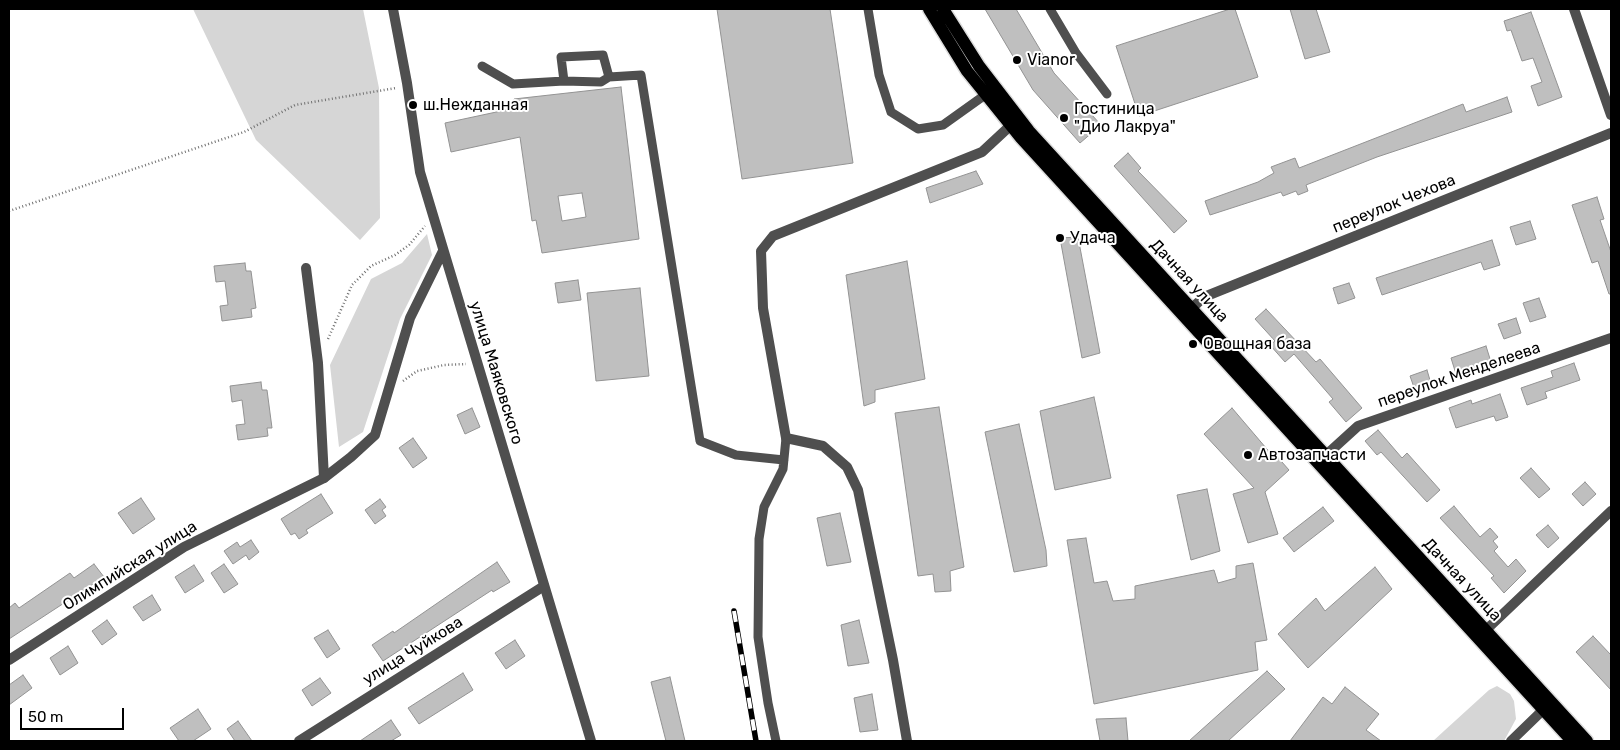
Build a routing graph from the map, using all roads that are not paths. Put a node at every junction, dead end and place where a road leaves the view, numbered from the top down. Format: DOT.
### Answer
graph roads {
  1 [pos="393,9"];
  2 [pos="868,9"];
  3 [pos="929,9"];
  4 [pos="943,9"];
  5 [pos="1050,9"];
  6 [pos="1574,9"];
  7 [pos="482,66"];
  8 [pos="609,77"];
  9 [pos="564,81"];
  10 [pos="1108,94"];
  11 [pos="985,95"];
  12 [pos="1611,115"];
  13 [pos="1015,122"];
  14 [pos="1611,133"];
  15 [pos="444,251"];
  16 [pos="306,268"];
  17 [pos="1188,312"];
  18 [pos="1611,338"];
  19 [pos="786,438"];
  20 [pos="1321,459"];
  21 [pos="784,460"];
  22 [pos="324,478"];
  23 [pos="1611,511"];
  24 [pos="544,586"];
  25 [pos="1486,630"];
  26 [pos="9,660"];
  27 [pos="1547,706"];
  28 [pos="299,741"];
  29 [pos="591,741"];
  30 [pos="776,741"];
  31 [pos="907,741"];
  32 [pos="1511,741"];
  33 [pos="1572,741"];
  34 [pos="1587,741"];
  1 -- 15 [label="street, улица Маяковского"];
  2 -- 11 [label="lane"];
  3 -- 11 [label="main road, Дачная улица"];
  4 -- 13 [label="main road, Дачная улица"];
  5 -- 10 [label="lane"];
  6 -- 12 [label="street"];
  7 -- 9 [label="lane"];
  8 -- 9 [label="lane"];
  8 -- 9 [label="lane"];
  8 -- 21 [label="lane"];
  11 -- 13 [label="main road, Дачная улица"];
  13 -- 17 [label="main road, Дачная улица"];
  13 -- 19 [label="street"];
  14 -- 17 [label="street, переулок Чехова"];
  15 -- 22 [label="street, Олимпийская улица"];
  15 -- 24 [label="street, улица Маяковского"];
  16 -- 22 [label="street"];
  17 -- 20 [label="main road, Дачная улица"];
  18 -- 20 [label="street, переулок Менделеева"];
  19 -- 21 [label="lane"];
  19 -- 31 [label="street"];
  20 -- 25 [label="main road, Дачная улица"];
  20 -- 27 [label="main road, Дачная улица"];
  21 -- 30 [label="lane"];
  22 -- 26 [label="street, Олимпийская улица"];
  23 -- 25 [label="street"];
  24 -- 28 [label="street, улица Чуйкова"];
  24 -- 29 [label="street, улица Маяковского"];
  25 -- 27 [label="main road, Дачная улица"];
  27 -- 32 [label="street"];
  27 -- 33 [label="main road, Дачная улица"];
  27 -- 34 [label="main road, Дачная улица"];
}
